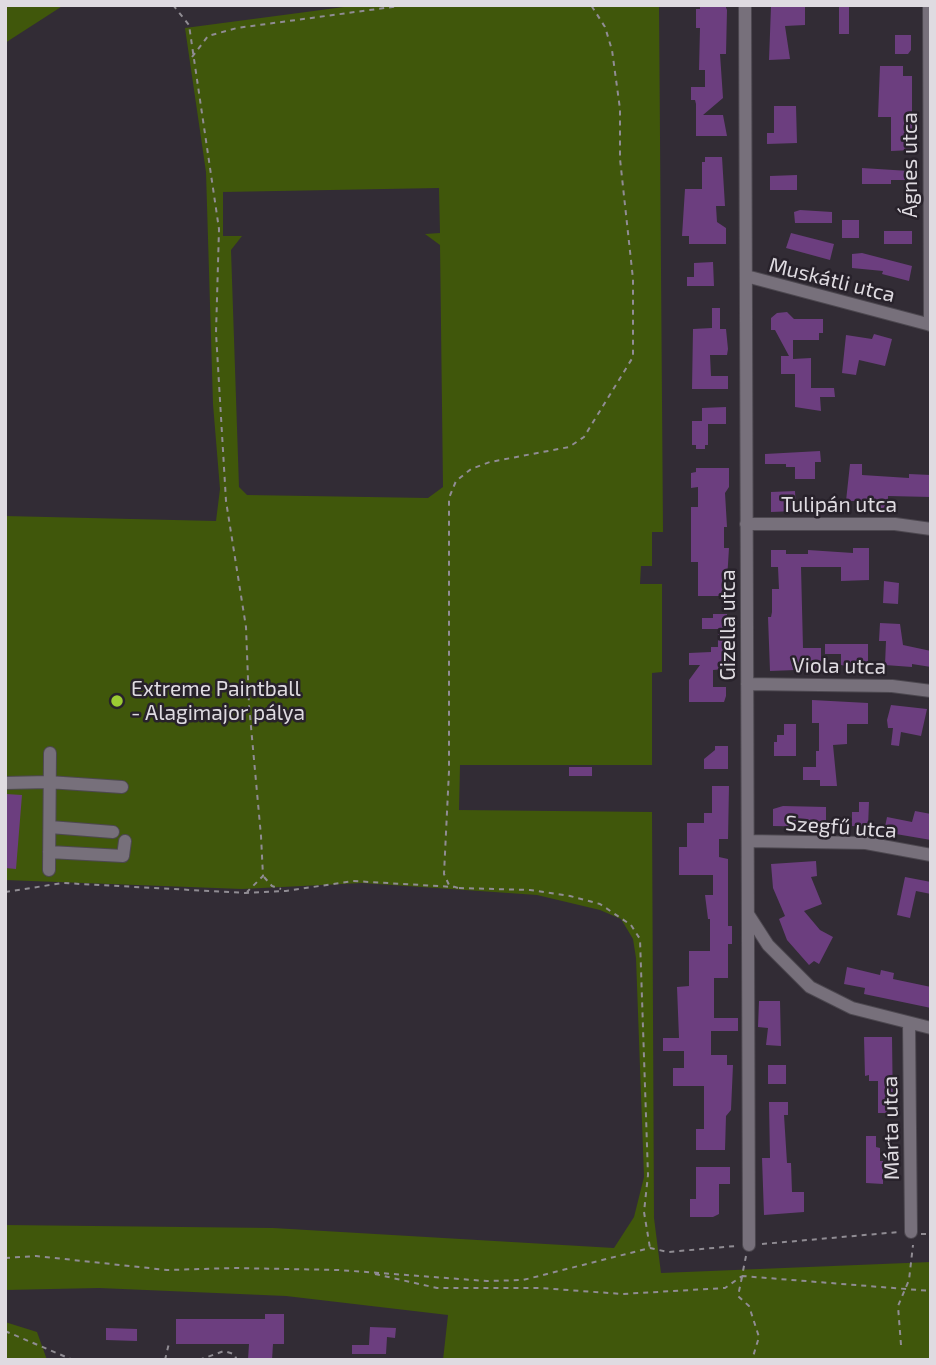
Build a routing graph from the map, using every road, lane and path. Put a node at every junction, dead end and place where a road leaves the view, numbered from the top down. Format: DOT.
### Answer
graph roads {
  1 [pos="173,5"];
  2 [pos="407,5"];
  3 [pos="591,5"];
  4 [pos="745,5"];
  5 [pos="929,5"];
  6 [pos="192,58"];
  7 [pos="746,276"];
  8 [pos="930,321"];
  9 [pos="747,524"];
  10 [pos="931,529"];
  11 [pos="747,684"];
  12 [pos="931,691"];
  13 [pos="50,753"];
  14 [pos="52,782"];
  15 [pos="5,783"];
  16 [pos="122,787"];
  17 [pos="50,827"];
  18 [pos="113,832"];
  19 [pos="125,841"];
  20 [pos="748,841"];
  21 [pos="49,852"];
  22 [pos="931,855"];
  23 [pos="49,870"];
  24 [pos="262,876"];
  25 [pos="458,888"];
  26 [pos="286,891"];
  27 [pos="5,892"];
  28 [pos="246,892"];
  29 [pos="748,914"];
  30 [pos="909,1023"];
  31 [pos="931,1027"];
  32 [pos="912,1233"];
  33 [pos="931,1234"];
  34 [pos="749,1245"];
  35 [pos="650,1248"];
  36 [pos="5,1258"];
  37 [pos="367,1272"];
  38 [pos="742,1276"];
  39 [pos="905,1290"];
  40 [pos="931,1291"];
  41 [pos="5,1331"];
  42 [pos="169,1343"];
  43 [pos="901,1345"];
  44 [pos="398,1359"];
  45 [pos="73,1360"];
  46 [pos="167,1360"];
  47 [pos="181,1360"];
  48 [pos="199,1360"];
  49 [pos="237,1360"];
  50 [pos="407,1360"];
  51 [pos="752,1360"];
  1 -- 6 [label="path"];
  2 -- 6 [label="path"];
  3 -- 25 [label="path"];
  4 -- 7 [label="street, Gizella utca"];
  5 -- 8 [label="street, Ágnes utca"];
  6 -- 24 [label="path"];
  7 -- 8 [label="street, Muskátli utca"];
  7 -- 9 [label="street, Gizella utca"];
  9 -- 10 [label="street, Tulipán utca"];
  9 -- 11 [label="street, Gizella utca"];
  11 -- 12 [label="street, Viola utca"];
  11 -- 20 [label="street, Gizella utca"];
  13 -- 14 [label="street"];
  14 -- 15 [label="street"];
  14 -- 16 [label="street"];
  14 -- 17 [label="street"];
  17 -- 18 [label="street"];
  17 -- 21 [label="street"];
  19 -- 21 [label="street"];
  20 -- 22 [label="street, Szegfű utca"];
  20 -- 29 [label="street, Gizella utca"];
  21 -- 23 [label="street"];
  24 -- 26 [label="path"];
  24 -- 28 [label="path"];
  25 -- 26 [label="path"];
  25 -- 35 [label="path"];
  26 -- 28 [label="path"];
  27 -- 28 [label="path"];
  29 -- 30 [label="street"];
  29 -- 34 [label="street, Gizella utca"];
  30 -- 31 [label="street"];
  30 -- 32 [label="street, Márta utca"];
  32 -- 33 [label="path"];
  32 -- 34 [label="path"];
  32 -- 39 [label="path"];
  34 -- 35 [label="path"];
  34 -- 38 [label="path"];
  35 -- 37 [label="path"];
  36 -- 37 [label="path"];
  37 -- 38 [label="path"];
  38 -- 39 [label="path"];
  38 -- 51 [label="path"];
  39 -- 40 [label="path"];
  39 -- 43 [label="path"];
  41 -- 45 [label="path"];
  42 -- 46 [label="path"];
  44 -- 50 [label="path"];
  46 -- 47 [label="path"];
  48 -- 49 [label="path"];
}
